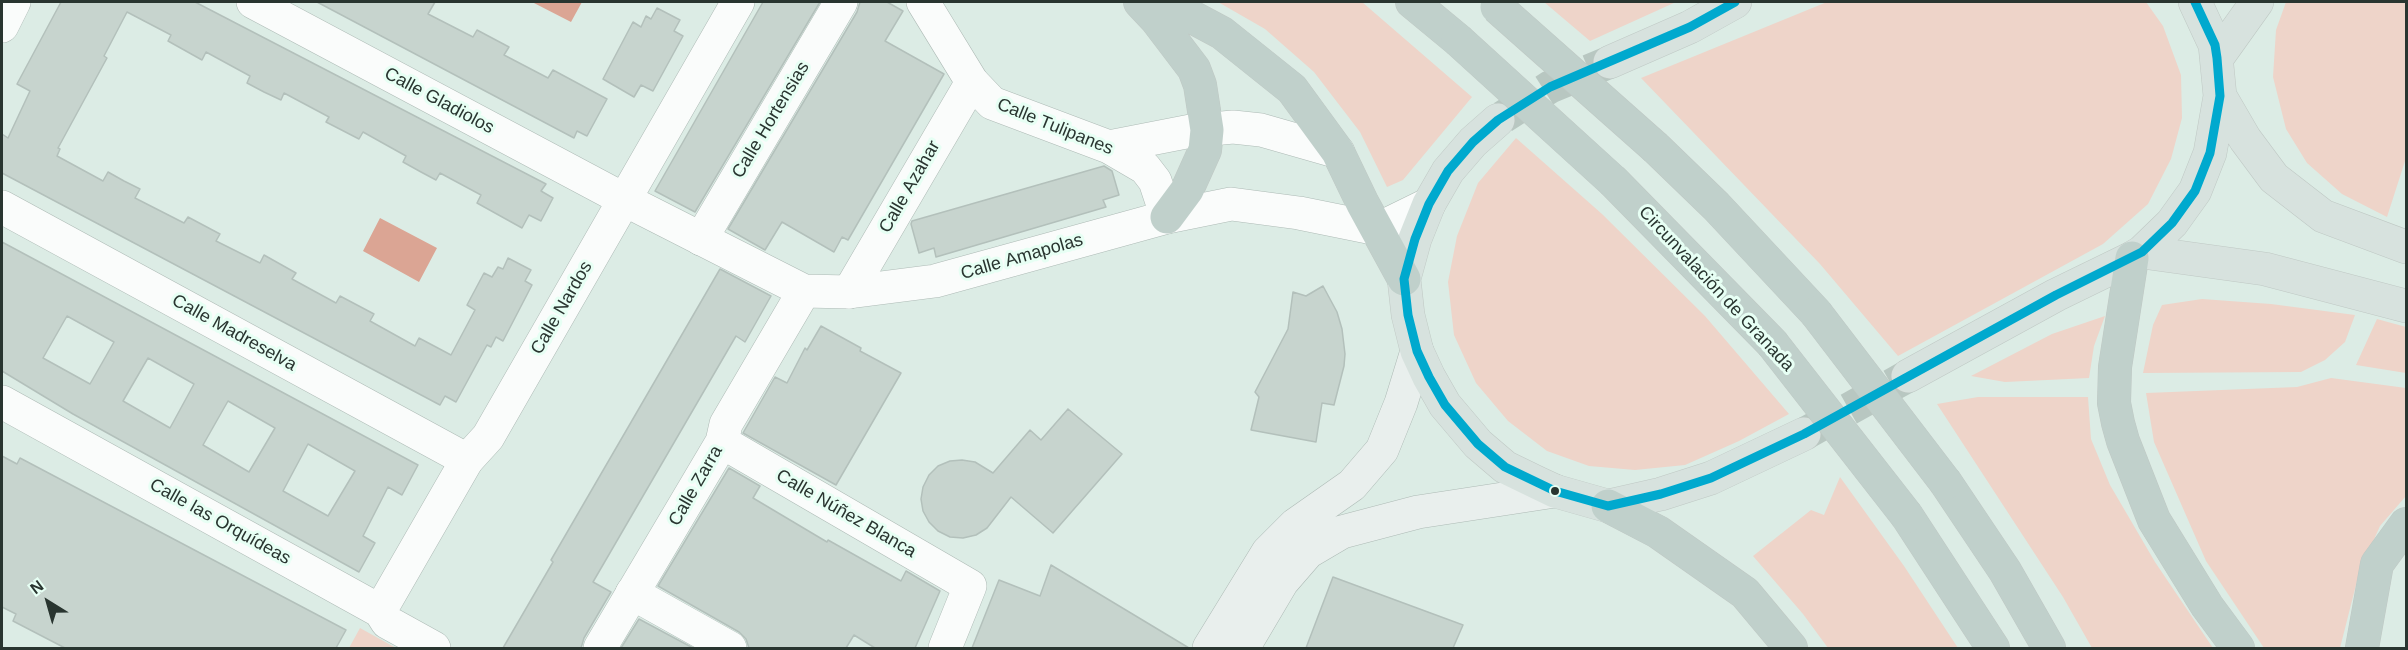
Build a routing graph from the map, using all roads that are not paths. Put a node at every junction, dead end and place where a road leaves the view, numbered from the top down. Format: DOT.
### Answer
graph roads {
  1 [pos="15,2"];
  2 [pos="253,2"];
  3 [pos="738,2"];
  4 [pos="841,2"];
  5 [pos="923,2"];
  6 [pos="1140,2"];
  7 [pos="1164,2"];
  8 [pos="1412,2"];
  9 [pos="1735,2"];
  10 [pos="2195,2"];
  11 [pos="2257,2"];
  12 [pos="1494,4"];
  13 [pos="2,26"];
  14 [pos="2217,58"];
  15 [pos="1610,62"];
  16 [pos="972,82"];
  17 [pos="2220,96"];
  18 [pos="1498,120"];
  19 [pos="1208,130"];
  20 [pos="1109,147"];
  21 [pos="1338,152"];
  22 [pos="625,200"];
  23 [pos="1429,204"];
  24 [pos="2,207"];
  25 [pos="1167,217"];
  26 [pos="1378,230"];
  27 [pos="701,239"];
  28 [pos="2406,247"];
  29 [pos="2137,255"];
  30 [pos="1404,279"];
  31 [pos="804,291"];
  32 [pos="849,292"];
  33 [pos="2406,306"];
  34 [pos="1417,351"];
  35 [pos="1908,376"];
  36 [pos="2,402"];
  37 [pos="1804,434"];
  38 [pos="722,442"];
  39 [pos="467,460"];
  40 [pos="1555,491"];
  41 [pos="1608,506"];
  42 [pos="2406,524"];
  43 [pos="632,594"];
  44 [pos="380,611"];
  45 [pos="434,648"];
  46 [pos="600,648"];
  47 [pos="730,648"];
  48 [pos="945,648"];
  49 [pos="1209,648"];
  50 [pos="1243,648"];
  51 [pos="1791,648"];
  52 [pos="1993,648"];
  53 [pos="2049,648"];
  54 [pos="2238,648"];
  55 [pos="2362,648"];
  1 -- 13 [label="street"];
  2 -- 22 [label="street, Calle Gladiolos"];
  3 -- 22 [label="street, Calle Nardos"];
  4 -- 27 [label="street, Calle Hortensias"];
  5 -- 16 [label="street, Calle Tulipanes"];
  6 -- 19 [label="highway"];
  7 -- 21 [label="highway"];
  8 -- 52 [label="highway, Circunvalación de Granada, bridge"];
  9 -- 15 [label="main road"];
  10 -- 14 [label="main road"];
  11 -- 14 [label="main road"];
  12 -- 53 [label="highway, bridge"];
  14 -- 17 [label="main road"];
  16 -- 20 [label="street, Calle Tulipanes"];
  16 -- 32 [label="street, Calle Azahar"];
  17 -- 28 [label="main road"];
  17 -- 29 [label="main road"];
  18 -- 23 [label="main road"];
  19 -- 20 [label="street"];
  19 -- 21 [label="street"];
  19 -- 25 [label="highway"];
  20 -- 25 [label="street, Calle Tulipanes"];
  21 -- 26 [label="highway"];
  22 -- 27 [label="street, Calle Amapolas"];
  22 -- 39 [label="street, Calle Nardos"];
  23 -- 26 [label="street"];
  23 -- 30 [label="main road"];
  24 -- 39 [label="street, Calle Madreselva"];
  25 -- 26 [label="street, Calle Amapolas"];
  25 -- 32 [label="street, Calle Amapolas"];
  26 -- 30 [label="highway"];
  27 -- 31 [label="street, Calle Amapolas"];
  29 -- 33 [label="main road"];
  29 -- 35 [label="main road"];
  29 -- 54 [label="highway"];
  30 -- 34 [label="main road"];
  31 -- 32 [label="street, Calle Amapolas"];
  31 -- 38 [label="street, Calle Zarra"];
  34 -- 40 [label="main road"];
  34 -- 49 [label="main road"];
  36 -- 44 [label="street, Calle las Orquídeas"];
  37 -- 41 [label="main road"];
  38 -- 43 [label="street, Calle Zarra"];
  38 -- 48 [label="street, Calle Núñez Blanca"];
  39 -- 44 [label="street, Calle Nardos"];
  40 -- 41 [label="main road"];
  40 -- 50 [label="main road"];
  41 -- 51 [label="highway"];
  42 -- 55 [label="highway"];
  43 -- 46 [label="street, Calle Zarra"];
  43 -- 47 [label="street"];
  44 -- 45 [label="street, Calle las Orquídeas"];
}
